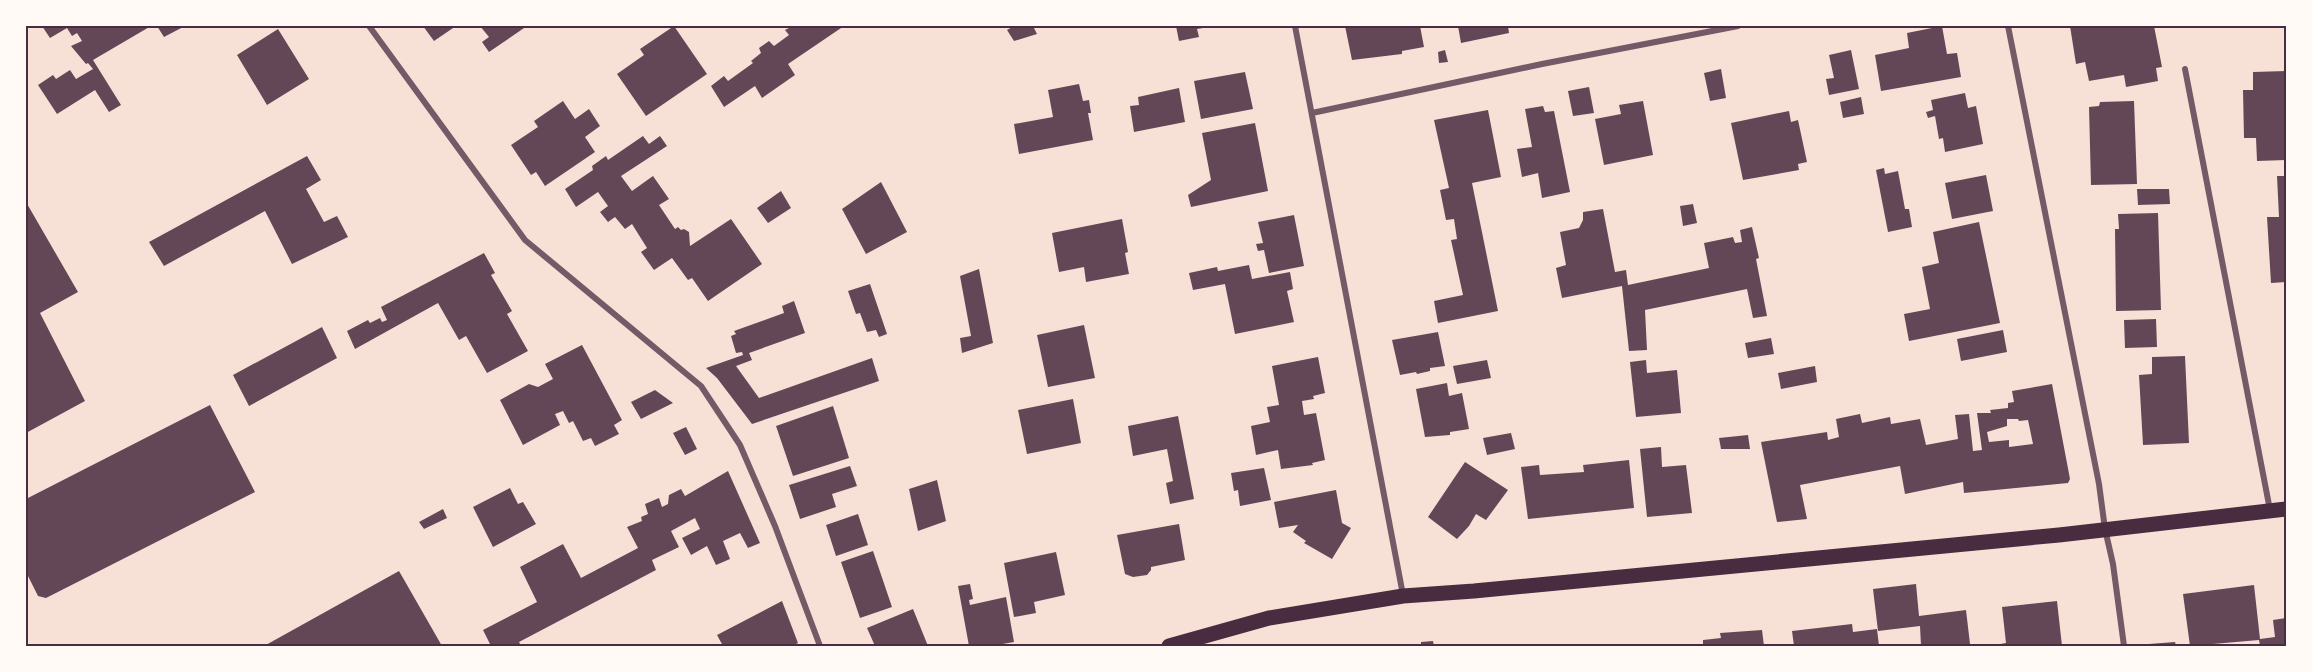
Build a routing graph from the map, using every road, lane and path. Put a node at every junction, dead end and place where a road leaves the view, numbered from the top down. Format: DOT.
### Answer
graph roads {
  1 [pos="369,26"];
  2 [pos="1295,26"];
  3 [pos="1738,26"];
  4 [pos="2008,26"];
  5 [pos="2185,69"];
  6 [pos="1312,113"];
  7 [pos="2286,509"];
  8 [pos="2270,511"];
  9 [pos="2105,529"];
  10 [pos="1403,596"];
  11 [pos="820,646"];
  12 [pos="1169,646"];
  13 [pos="2124,646"];
  1 -- 11 [label="street"];
  2 -- 6 [label="street"];
  3 -- 6 [label="street"];
  4 -- 9 [label="street"];
  5 -- 8 [label="street"];
  6 -- 10 [label="street"];
  7 -- 8 [label="main road"];
  8 -- 9 [label="main road"];
  9 -- 10 [label="main road"];
  9 -- 13 [label="street"];
  10 -- 12 [label="main road"];
}
